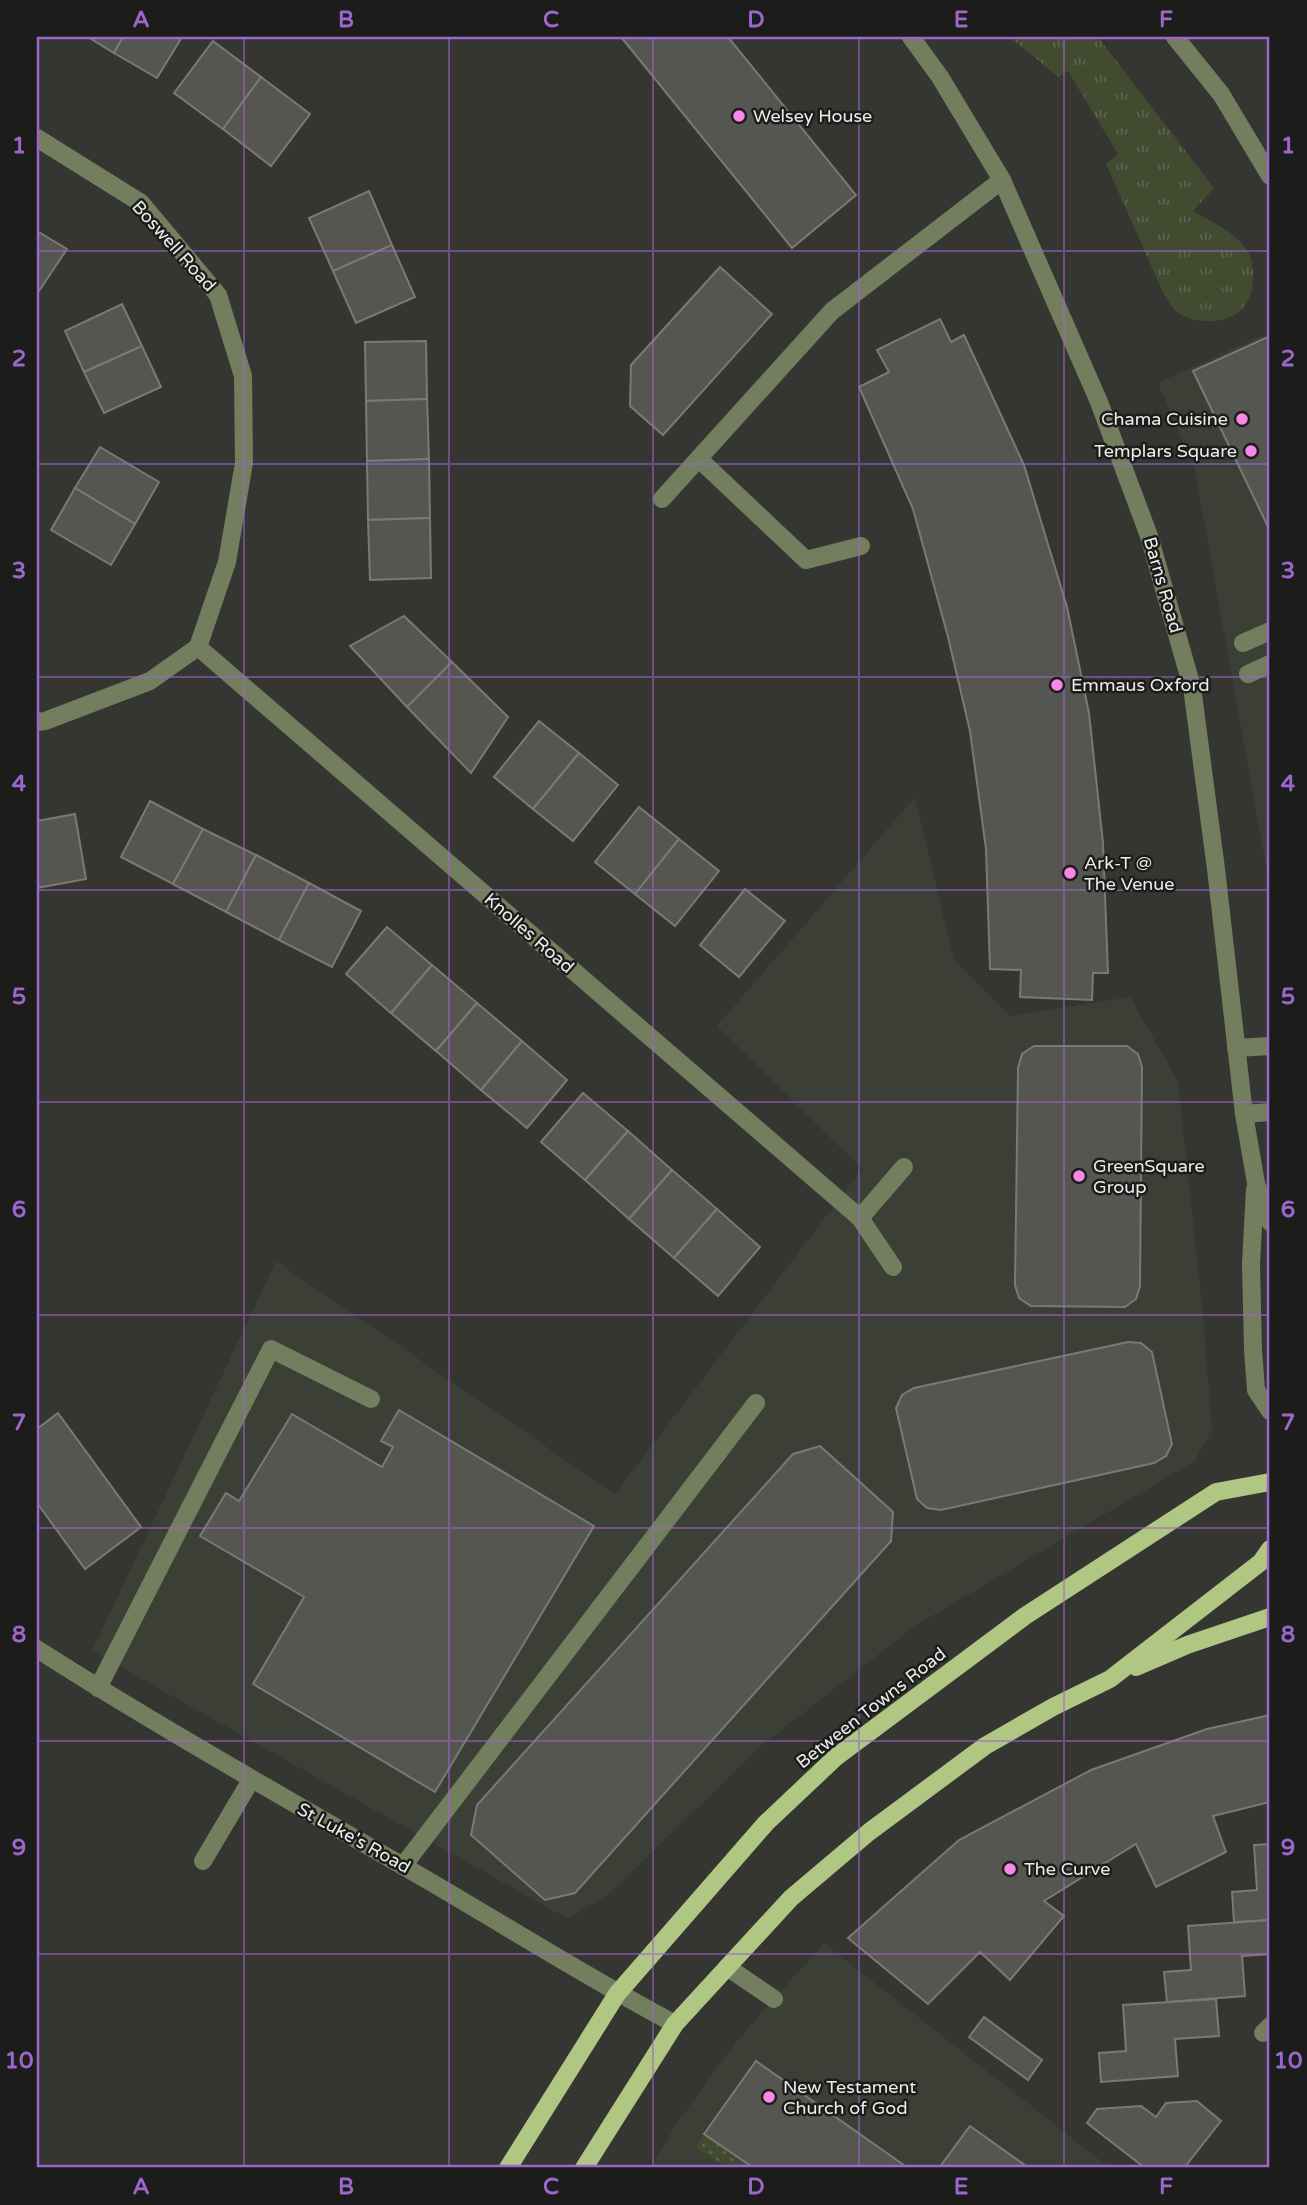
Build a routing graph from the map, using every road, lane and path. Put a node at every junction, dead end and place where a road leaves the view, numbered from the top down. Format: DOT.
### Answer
graph roads {
  1 [pos="911,37"];
  2 [pos="1175,37"];
  3 [pos="37,138"];
  4 [pos="1270,176"];
  5 [pos="1002,180"];
  6 [pos="699,459"];
  7 [pos="662,499"];
  8 [pos="861,546"];
  9 [pos="1270,631"];
  10 [pos="1243,643"];
  11 [pos="198,647"];
  12 [pos="1270,664"];
  13 [pos="1248,674"];
  14 [pos="37,722"];
  15 [pos="1270,1046"];
  16 [pos="1236,1048"];
  17 [pos="1270,1112"];
  18 [pos="1244,1114"];
  19 [pos="904,1167"];
  20 [pos="1256,1183"];
  21 [pos="860,1218"];
  22 [pos="1270,1222"];
  23 [pos="893,1268"];
  24 [pos="372,1399"];
  25 [pos="756,1403"];
  26 [pos="1270,1412"];
  27 [pos="1270,1482"];
  28 [pos="1270,1549"];
  29 [pos="1270,1617"];
  30 [pos="37,1649"];
  31 [pos="1110,1679"];
  32 [pos="98,1688"];
  33 [pos="251,1780"];
  34 [pos="203,1861"];
  35 [pos="404,1866"];
  36 [pos="727,1967"];
  37 [pos="617,1994"];
  38 [pos="774,1999"];
  39 [pos="675,2024"];
  40 [pos="509,2168"];
  41 [pos="584,2168"];
  1 -- 5 [label="street, Barns Road"];
  2 -- 4 [label="street"];
  3 -- 11 [label="street, Boswell Road"];
  5 -- 6 [label="street"];
  5 -- 16 [label="street, Barns Road"];
  6 -- 7 [label="street"];
  6 -- 8 [label="street"];
  9 -- 10 [label="street"];
  11 -- 14 [label="street"];
  11 -- 21 [label="street, Knolles Road"];
  12 -- 13 [label="street"];
  15 -- 16 [label="street"];
  16 -- 18 [label="street, Barns Road"];
  17 -- 18 [label="street"];
  18 -- 20 [label="street, Barns Road"];
  19 -- 21 [label="street"];
  20 -- 22 [label="street"];
  20 -- 26 [label="street"];
  21 -- 23 [label="street, Knolles Road"];
  24 -- 32 [label="street"];
  25 -- 35 [label="street"];
  27 -- 37 [label="main road, Between Towns Road"];
  28 -- 31 [label="main road"];
  29 -- 31 [label="main road"];
  30 -- 32 [label="street, St Luke's Road"];
  31 -- 36 [label="main road"];
  32 -- 33 [label="street, St Luke's Road"];
  33 -- 34 [label="street"];
  33 -- 35 [label="street, St Luke's Road"];
  35 -- 37 [label="street, St Luke's Road"];
  36 -- 38 [label="street"];
  36 -- 39 [label="main road"];
  37 -- 39 [label="street, St Luke's Road"];
  37 -- 40 [label="main road, Between Towns Road"];
  39 -- 41 [label="main road"];
}
